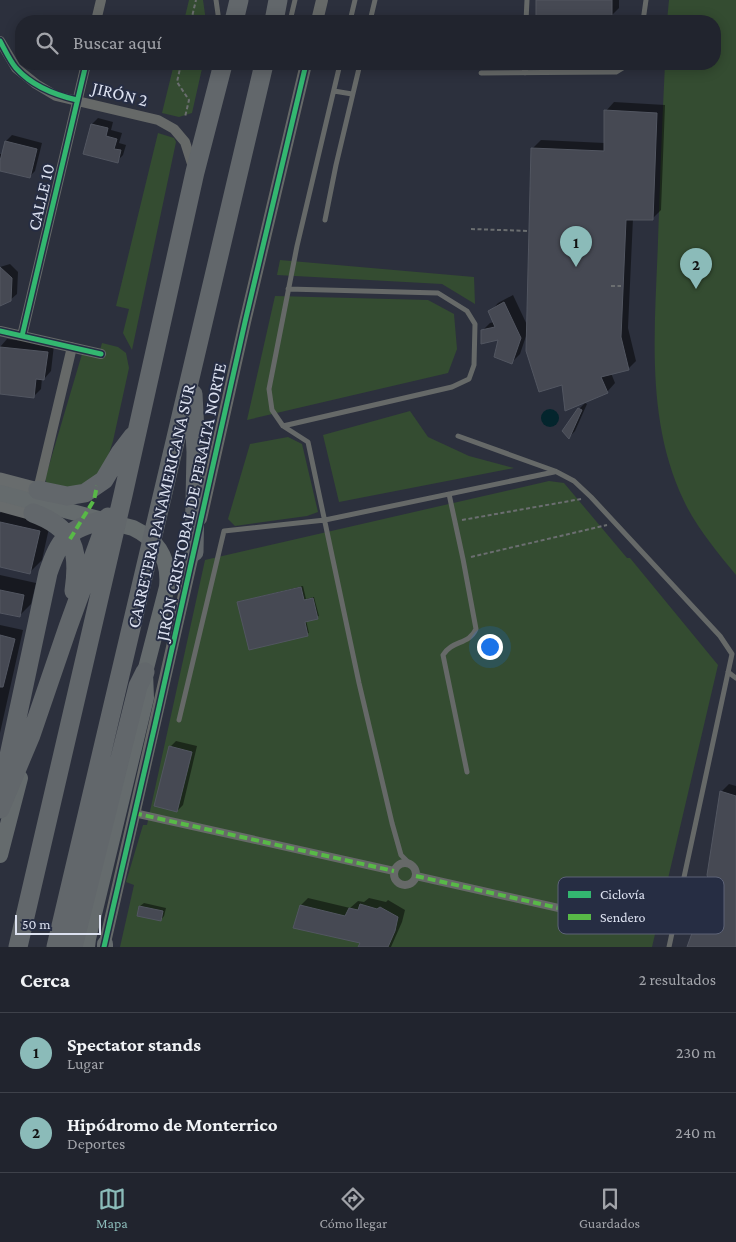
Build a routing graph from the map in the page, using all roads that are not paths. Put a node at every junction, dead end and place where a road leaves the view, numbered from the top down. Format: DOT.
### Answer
graph roads {
  1 [pos="101,0"];
  2 [pos="216,0"];
  3 [pos="239,0"];
  4 [pos="278,0"];
  5 [pos="295,0"];
  6 [pos="322,0"];
  7 [pos="355,0"];
  8 [pos="374,0"];
  9 [pos="527,0"];
  10 [pos="646,0"];
  11 [pos="97,15"];
  12 [pos="218,15"];
  13 [pos="235,15"];
  14 [pos="275,15"];
  15 [pos="291,15"];
  16 [pos="318,15"];
  17 [pos="351,15"];
  18 [pos="371,15"];
  19 [pos="526,15"];
  20 [pos="644,15"];
  21 [pos="0,42"];
  22 [pos="15,66"];
  23 [pos="18,70"];
  24 [pos="84,70"];
  25 [pos="221,70"];
  26 [pos="263,70"];
  27 [pos="305,70"];
  28 [pos="339,70"];
  29 [pos="358,70"];
  30 [pos="619,70"];
  31 [pos="481,73"];
  32 [pos="525,73"];
  33 [pos="334,91"];
  34 [pos="352,94"];
  35 [pos="77,100"];
  36 [pos="195,172"];
  37 [pos="325,220"];
  38 [pos="288,290"];
  39 [pos="0,331"];
  40 [pos="22,336"];
  41 [pos="72,347"];
  42 [pos="101,354"];
  43 [pos="191,378"];
  44 [pos="283,426"];
  45 [pos="137,429"];
  46 [pos="458,436"];
  47 [pos="555,472"];
  48 [pos="0,480"];
  49 [pos="38,490"];
  50 [pos="0,493"];
  51 [pos="449,494"];
  52 [pos="123,495"];
  53 [pos="0,504"];
  54 [pos="33,513"];
  55 [pos="104,520"];
  56 [pos="325,520"];
  57 [pos="194,552"];
  58 [pos="68,627"];
  59 [pos="145,672"];
  60 [pos="728,672"];
  61 [pos="736,678"];
  62 [pos="179,720"];
  63 [pos="31,735"];
  64 [pos="467,772"];
  65 [pos="0,794"];
  66 [pos="0,809"];
  67 [pos="134,812"];
  68 [pos="0,855"];
  69 [pos="410,864"];
  70 [pos="394,872"];
  71 [pos="416,876"];
  72 [pos="684,877"];
  73 [pos="558,908"];
  74 [pos="672,934"];
  75 [pos="105,946"];
  76 [pos="18,947"];
  77 [pos="56,947"];
  78 [pos="73,947"];
  79 [pos="87,947"];
  80 [pos="669,947"];
  1 -- 11 [label="street"];
  2 -- 12 [label="lane"];
  3 -- 13 [label="highway"];
  4 -- 14 [label="highway"];
  5 -- 15 [label="lane"];
  6 -- 16 [label="street"];
  7 -- 17 [label="lane"];
  8 -- 18 [label="lane"];
  9 -- 19 [label="lane"];
  10 -- 20 [label="lane"];
  21 -- 22 [label="street, JIRÓN 2"];
  23 -- 35 [label="street, JIRÓN 2"];
  24 -- 35 [label="street, CALLE 10"];
  25 -- 36 [label="highway"];
  26 -- 43 [label="highway, CARRETERA PANAMERICANA SUR"];
  27 -- 57 [label="street, JIRÓN CRISTOBAL DE PERALTA NORTE"];
  28 -- 33 [label="lane"];
  29 -- 34 [label="lane"];
  30 -- 32 [label="lane"];
  31 -- 32 [label="lane"];
  33 -- 34 [label="lane"];
  33 -- 38 [label="lane"];
  34 -- 37 [label="lane"];
  35 -- 36 [label="street, JIRÓN 2"];
  35 -- 40 [label="street, CALLE 10"];
  36 -- 45 [label="highway"];
  38 -- 44 [label="lane"];
  38 -- 44 [label="lane"];
  39 -- 40 [label="street"];
  40 -- 41 [label="street"];
  41 -- 42 [label="street"];
  41 -- 49 [label="street"];
  43 -- 57 [label="highway"];
  43 -- 77 [label="highway, CARRETERA PANAMERICANA SUR"];
  44 -- 56 [label="lane"];
  45 -- 49 [label="highway"];
  45 -- 52 [label="highway"];
  46 -- 47 [label="lane"];
  47 -- 51 [label="lane"];
  47 -- 60 [label="lane"];
  48 -- 49 [label="main road"];
  50 -- 55 [label="main road"];
  51 -- 56 [label="lane"];
  51 -- 64 [label="lane"];
  52 -- 58 [label="highway"];
  52 -- 76 [label="highway"];
  53 -- 54 [label="main road"];
  54 -- 58 [label="highway"];
  55 -- 59 [label="main road"];
  55 -- 65 [label="highway"];
  56 -- 62 [label="lane"];
  56 -- 69 [label="lane"];
  57 -- 67 [label="street, JIRÓN CRISTOBAL DE PERALTA NORTE"];
  58 -- 63 [label="highway"];
  59 -- 78 [label="highway"];
  59 -- 79 [label="main road"];
  60 -- 61 [label="lane"];
  60 -- 72 [label="lane"];
  63 -- 66 [label="highway"];
  63 -- 68 [label="main road"];
  67 -- 70 [label="street"];
  67 -- 75 [label="street, JIRÓN CRISTOBAL DE PERALTA NORTE"];
  69 -- 70 [label="street"];
  69 -- 71 [label="street"];
  70 -- 71 [label="street"];
  71 -- 73 [label="street"];
  74 -- 80 [label="lane"];
}
